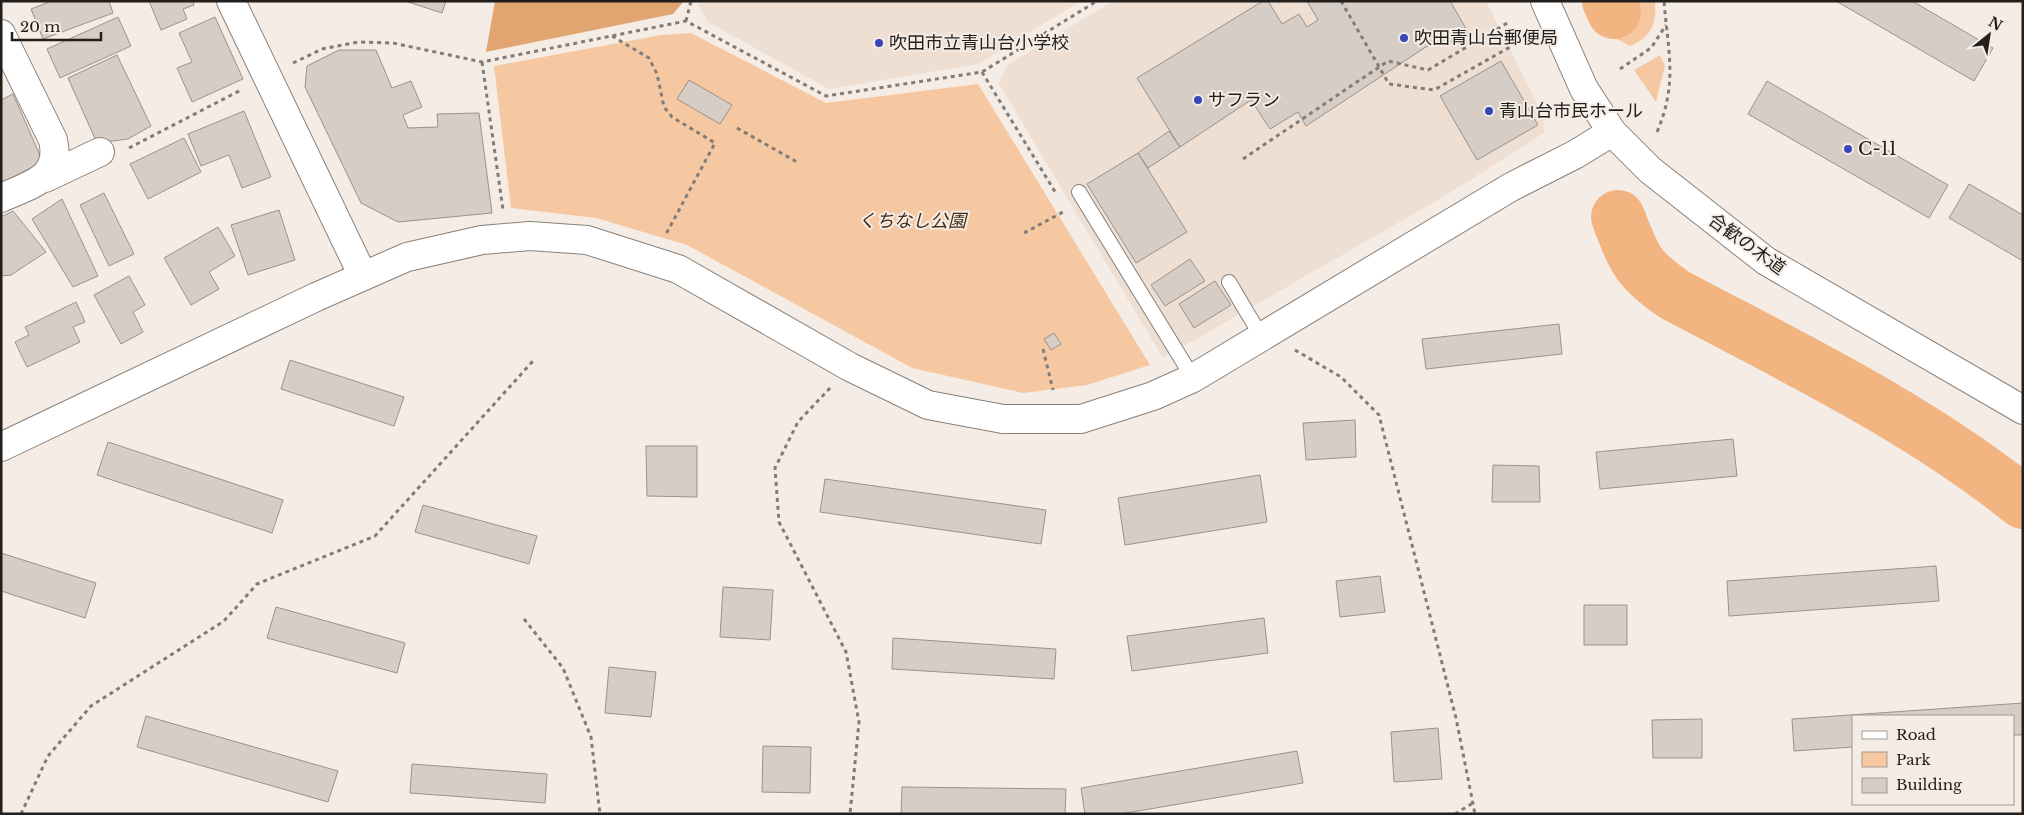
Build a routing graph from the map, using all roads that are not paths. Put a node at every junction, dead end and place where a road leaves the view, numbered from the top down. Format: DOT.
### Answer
graph roads {
  1 [pos="231,1"];
  2 [pos="1545,1"];
  3 [pos="1,34"];
  4 [pos="1612,132"];
  5 [pos="100,152"];
  6 [pos="45,178"];
  7 [pos="1079,192"];
  8 [pos="1,198"];
  9 [pos="363,276"];
  10 [pos="1229,282"];
  11 [pos="1260,336"];
  12 [pos="1193,378"];
  13 [pos="2023,410"];
  14 [pos="1,447"];
  1 -- 9 [label="street"];
  2 -- 4 [label="street, 合歓の木道"];
  3 -- 6 [label="street"];
  4 -- 11 [label="street"];
  4 -- 13 [label="street, 合歓の木道"];
  5 -- 6 [label="street"];
  6 -- 8 [label="street"];
  7 -- 12 [label="lane"];
  9 -- 12 [label="street"];
  9 -- 14 [label="street"];
  10 -- 11 [label="lane"];
  11 -- 12 [label="street"];
}
